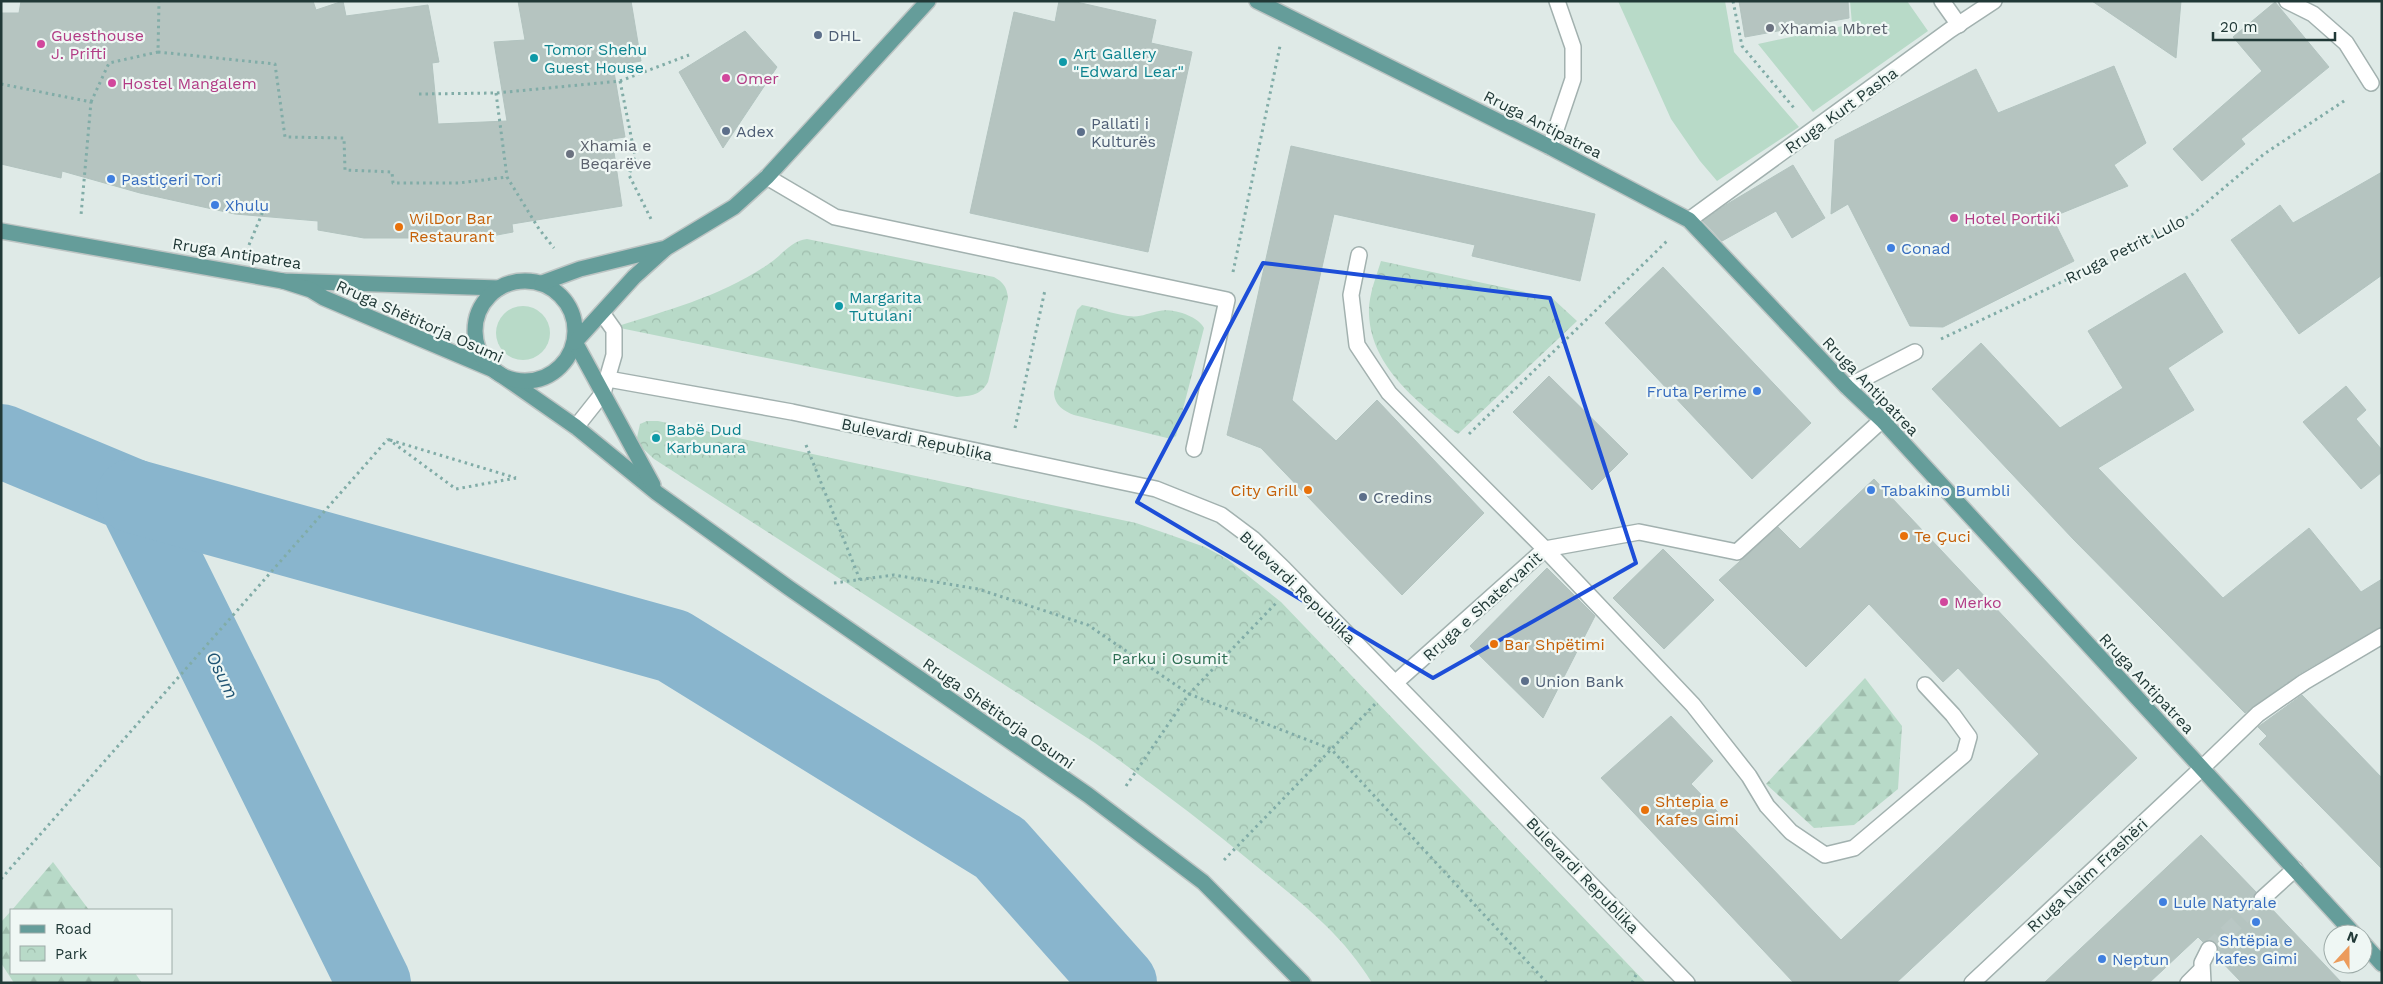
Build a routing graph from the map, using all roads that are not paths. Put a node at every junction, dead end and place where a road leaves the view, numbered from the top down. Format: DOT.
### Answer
graph roads {
  1 [pos="928,1"];
  2 [pos="1257,1"];
  3 [pos="1557,1"];
  4 [pos="1942,1"];
  5 [pos="1994,1"];
  6 [pos="2287,1"];
  7 [pos="1960,25"];
  8 [pos="2371,83"];
  9 [pos="1550,147"];
  10 [pos="768,177"];
  11 [pos="1689,220"];
  12 [pos="1,231"];
  13 [pos="666,248"];
  14 [pos="1359,255"];
  15 [pos="284,281"];
  16 [pos="542,283"];
  17 [pos="499,288"];
  18 [pos="602,313"];
  19 [pos="574,342"];
  20 [pos="1915,352"];
  21 [pos="494,370"];
  22 [pos="605,386"];
  23 [pos="1847,387"];
  24 [pos="1882,420"];
  25 [pos="576,427"];
  26 [pos="1194,449"];
  27 [pos="657,493"];
  28 [pos="1545,549"];
  29 [pos="2382,636"];
  30 [pos="1395,683"];
  31 [pos="1925,685"];
  32 [pos="2202,768"];
  33 [pos="2295,869"];
  34 [pos="2262,899"];
  35 [pos="2345,924"];
  36 [pos="2210,949"];
  37 [pos="2373,954"];
  38 [pos="2382,964"];
  39 [pos="2202,977"];
  40 [pos="1304,983"];
  41 [pos="1687,983"];
  42 [pos="1972,983"];
  43 [pos="2188,983"];
  1 -- 10 [label="main road"];
  2 -- 9 [label="main road, Rruga Antipatrea"];
  3 -- 9 [label="street"];
  4 -- 7 [label="street"];
  5 -- 7 [label="street, Rruga Kurt Pasha"];
  6 -- 8 [label="street"];
  7 -- 11 [label="street, Rruga Kurt Pasha"];
  9 -- 11 [label="main road, Rruga Antipatrea"];
  10 -- 13 [label="main road"];
  10 -- 26 [label="street"];
  11 -- 23 [label="main road, Rruga Antipatrea"];
  12 -- 15 [label="main road, Rruga Antipatrea"];
  13 -- 16 [label="main road"];
  13 -- 18 [label="main road"];
  14 -- 28 [label="street"];
  15 -- 17 [label="main road, Rruga Antipatrea"];
  15 -- 21 [label="main road, Rruga Shëtitorja Osumi"];
  16 -- 17 [label="main road"];
  16 -- 19 [label="main road"];
  17 -- 21 [label="main road"];
  18 -- 19 [label="main road"];
  18 -- 22 [label="street"];
  19 -- 21 [label="main road"];
  19 -- 22 [label="main road, Rruga Shëtitorja Osumi"];
  20 -- 23 [label="street"];
  21 -- 25 [label="main road, Rruga Shëtitorja Osumi"];
  22 -- 25 [label="street"];
  22 -- 27 [label="main road, Rruga Shëtitorja Osumi"];
  22 -- 30 [label="street, Bulevardi Republika"];
  23 -- 24 [label="main road, Rruga Antipatrea"];
  24 -- 28 [label="street, Rruga e Shatervanit"];
  24 -- 32 [label="main road, Rruga Antipatrea"];
  25 -- 27 [label="main road, Rruga Shëtitorja Osumi"];
  27 -- 40 [label="main road, Rruga Shëtitorja Osumi"];
  28 -- 30 [label="street, Rruga e Shatervanit"];
  28 -- 31 [label="street"];
  29 -- 32 [label="street, Rruga Naim Frashëri"];
  30 -- 41 [label="street, Bulevardi Republika"];
  32 -- 33 [label="main road, Rruga Antipatrea"];
  32 -- 42 [label="street, Rruga Naim Frashëri"];
  33 -- 34 [label="street"];
  33 -- 35 [label="main road, Rruga Antipatrea"];
  36 -- 39 [label="street"];
  37 -- 38 [label="main road"];
  39 -- 43 [label="street"];
}
